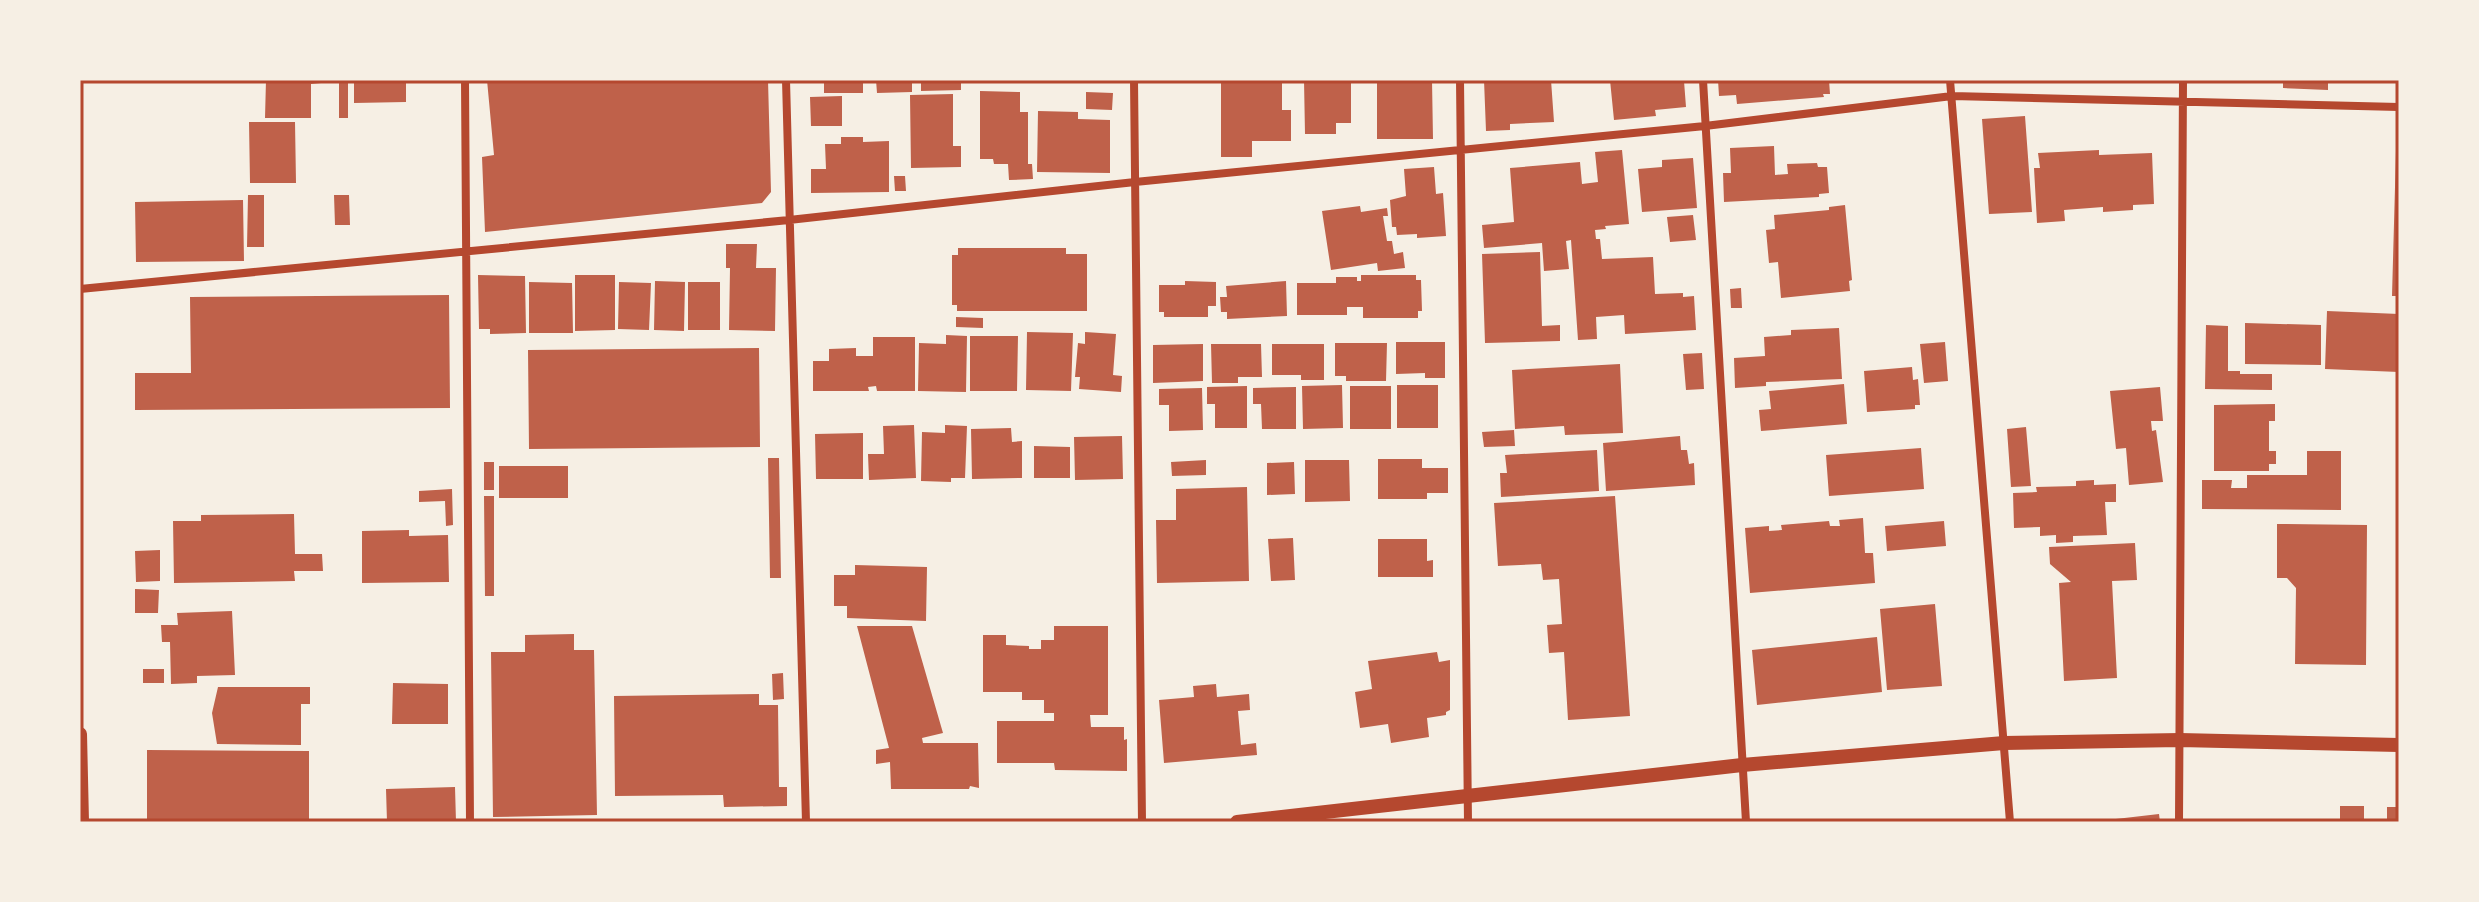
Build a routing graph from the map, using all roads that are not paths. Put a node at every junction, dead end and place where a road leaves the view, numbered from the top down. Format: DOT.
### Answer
graph roads {
  1 [pos="465,80"];
  2 [pos="786,80"];
  3 [pos="1134,80"];
  4 [pos="1460,80"];
  5 [pos="1703,80"];
  6 [pos="1950,80"];
  7 [pos="2183,80"];
  8 [pos="1952,96"];
  9 [pos="2183,100"];
  10 [pos="2399,107"];
  11 [pos="1705,126"];
  12 [pos="1461,151"];
  13 [pos="1135,182"];
  14 [pos="789,220"];
  15 [pos="466,252"];
  16 [pos="80,289"];
  17 [pos="80,734"];
  18 [pos="2180,740"];
  19 [pos="2004,743"];
  20 [pos="2399,745"];
  21 [pos="1742,765"];
  22 [pos="1468,794"];
  23 [pos="82,822"];
  24 [pos="470,822"];
  25 [pos="806,822"];
  26 [pos="1142,822"];
  27 [pos="1237,822"];
  28 [pos="1468,822"];
  29 [pos="1746,822"];
  30 [pos="2010,822"];
  31 [pos="2179,822"];
  1 -- 15 [label="street"];
  2 -- 14 [label="street"];
  3 -- 13 [label="street"];
  4 -- 12 [label="street"];
  5 -- 11 [label="street"];
  6 -- 8 [label="street"];
  7 -- 9 [label="street"];
  8 -- 9 [label="street"];
  8 -- 11 [label="street"];
  8 -- 19 [label="street"];
  9 -- 10 [label="street"];
  9 -- 18 [label="street"];
  11 -- 12 [label="street"];
  11 -- 21 [label="street"];
  12 -- 13 [label="street"];
  12 -- 22 [label="street"];
  13 -- 14 [label="street"];
  13 -- 26 [label="street"];
  14 -- 15 [label="street"];
  14 -- 25 [label="street"];
  15 -- 16 [label="street"];
  15 -- 24 [label="street"];
  17 -- 23 [label="street"];
  18 -- 19 [label="street"];
  18 -- 20 [label="street"];
  18 -- 31 [label="street"];
  19 -- 21 [label="street"];
  19 -- 30 [label="street"];
  21 -- 22 [label="street"];
  21 -- 29 [label="street"];
  22 -- 27 [label="street"];
  22 -- 28 [label="street"];
}
